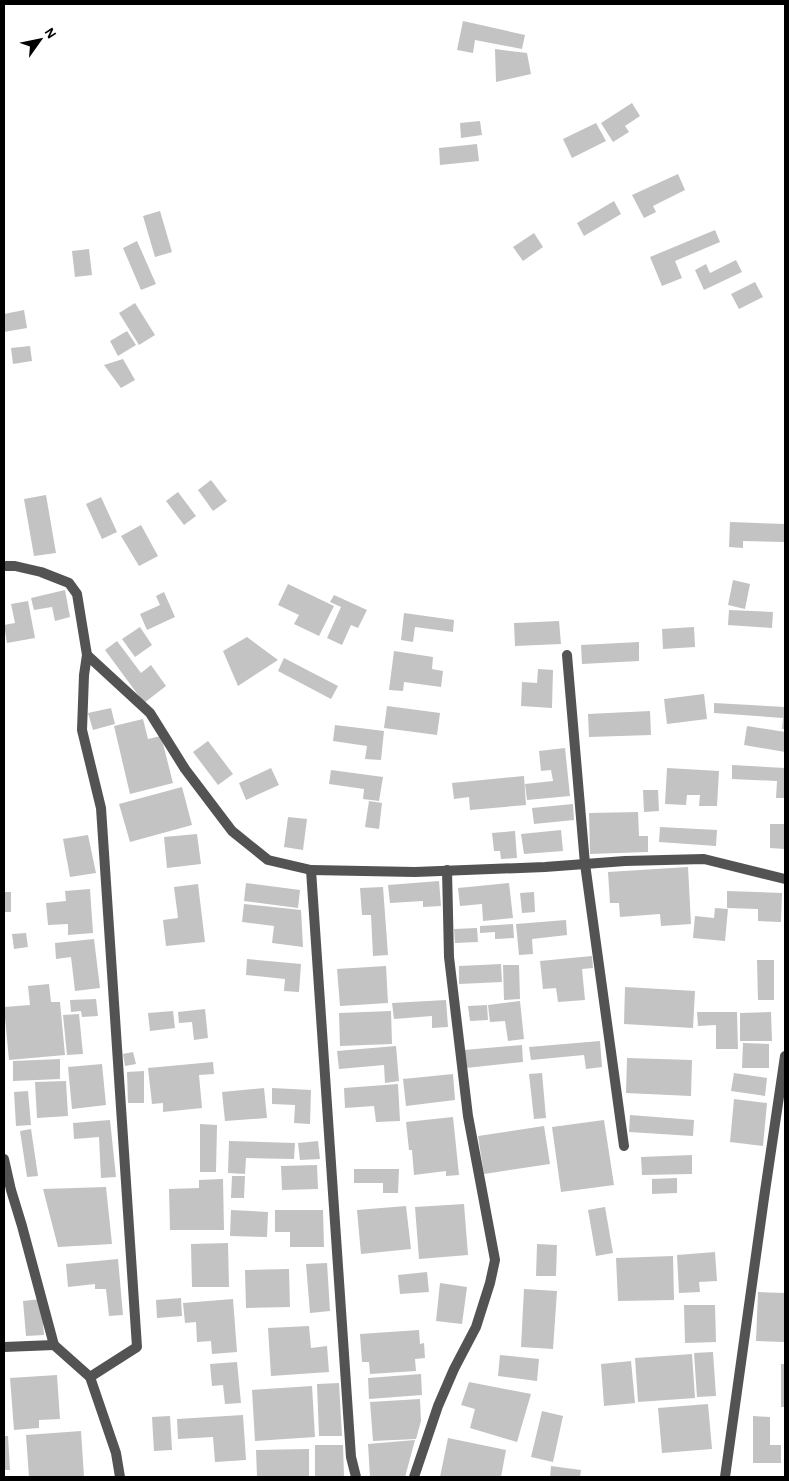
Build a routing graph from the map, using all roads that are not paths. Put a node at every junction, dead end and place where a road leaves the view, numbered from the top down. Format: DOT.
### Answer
graph roads {
  1 [pos="4,566"];
  2 [pos="87,655"];
  3 [pos="567,655"];
  4 [pos="585,864"];
  5 [pos="311,870"];
  6 [pos="447,870"];
  7 [pos="785,879"];
  8 [pos="785,1056"];
  9 [pos="624,1146"];
  10 [pos="4,1159"];
  11 [pos="7,1191"];
  12 [pos="54,1345"];
  13 [pos="4,1347"];
  14 [pos="90,1377"];
  15 [pos="120,1477"];
  16 [pos="356,1477"];
  17 [pos="414,1477"];
  18 [pos="725,1477"];
  1 -- 2 [label="street"];
  2 -- 5 [label="street"];
  2 -- 14 [label="street"];
  3 -- 4 [label="street"];
  4 -- 6 [label="street"];
  4 -- 7 [label="street"];
  4 -- 9 [label="street"];
  5 -- 6 [label="street"];
  5 -- 16 [label="street"];
  6 -- 17 [label="street"];
  8 -- 18 [label="street"];
  10 -- 11 [label="street"];
  11 -- 12 [label="street"];
  12 -- 13 [label="street"];
  12 -- 14 [label="street"];
  14 -- 15 [label="street"];
}
